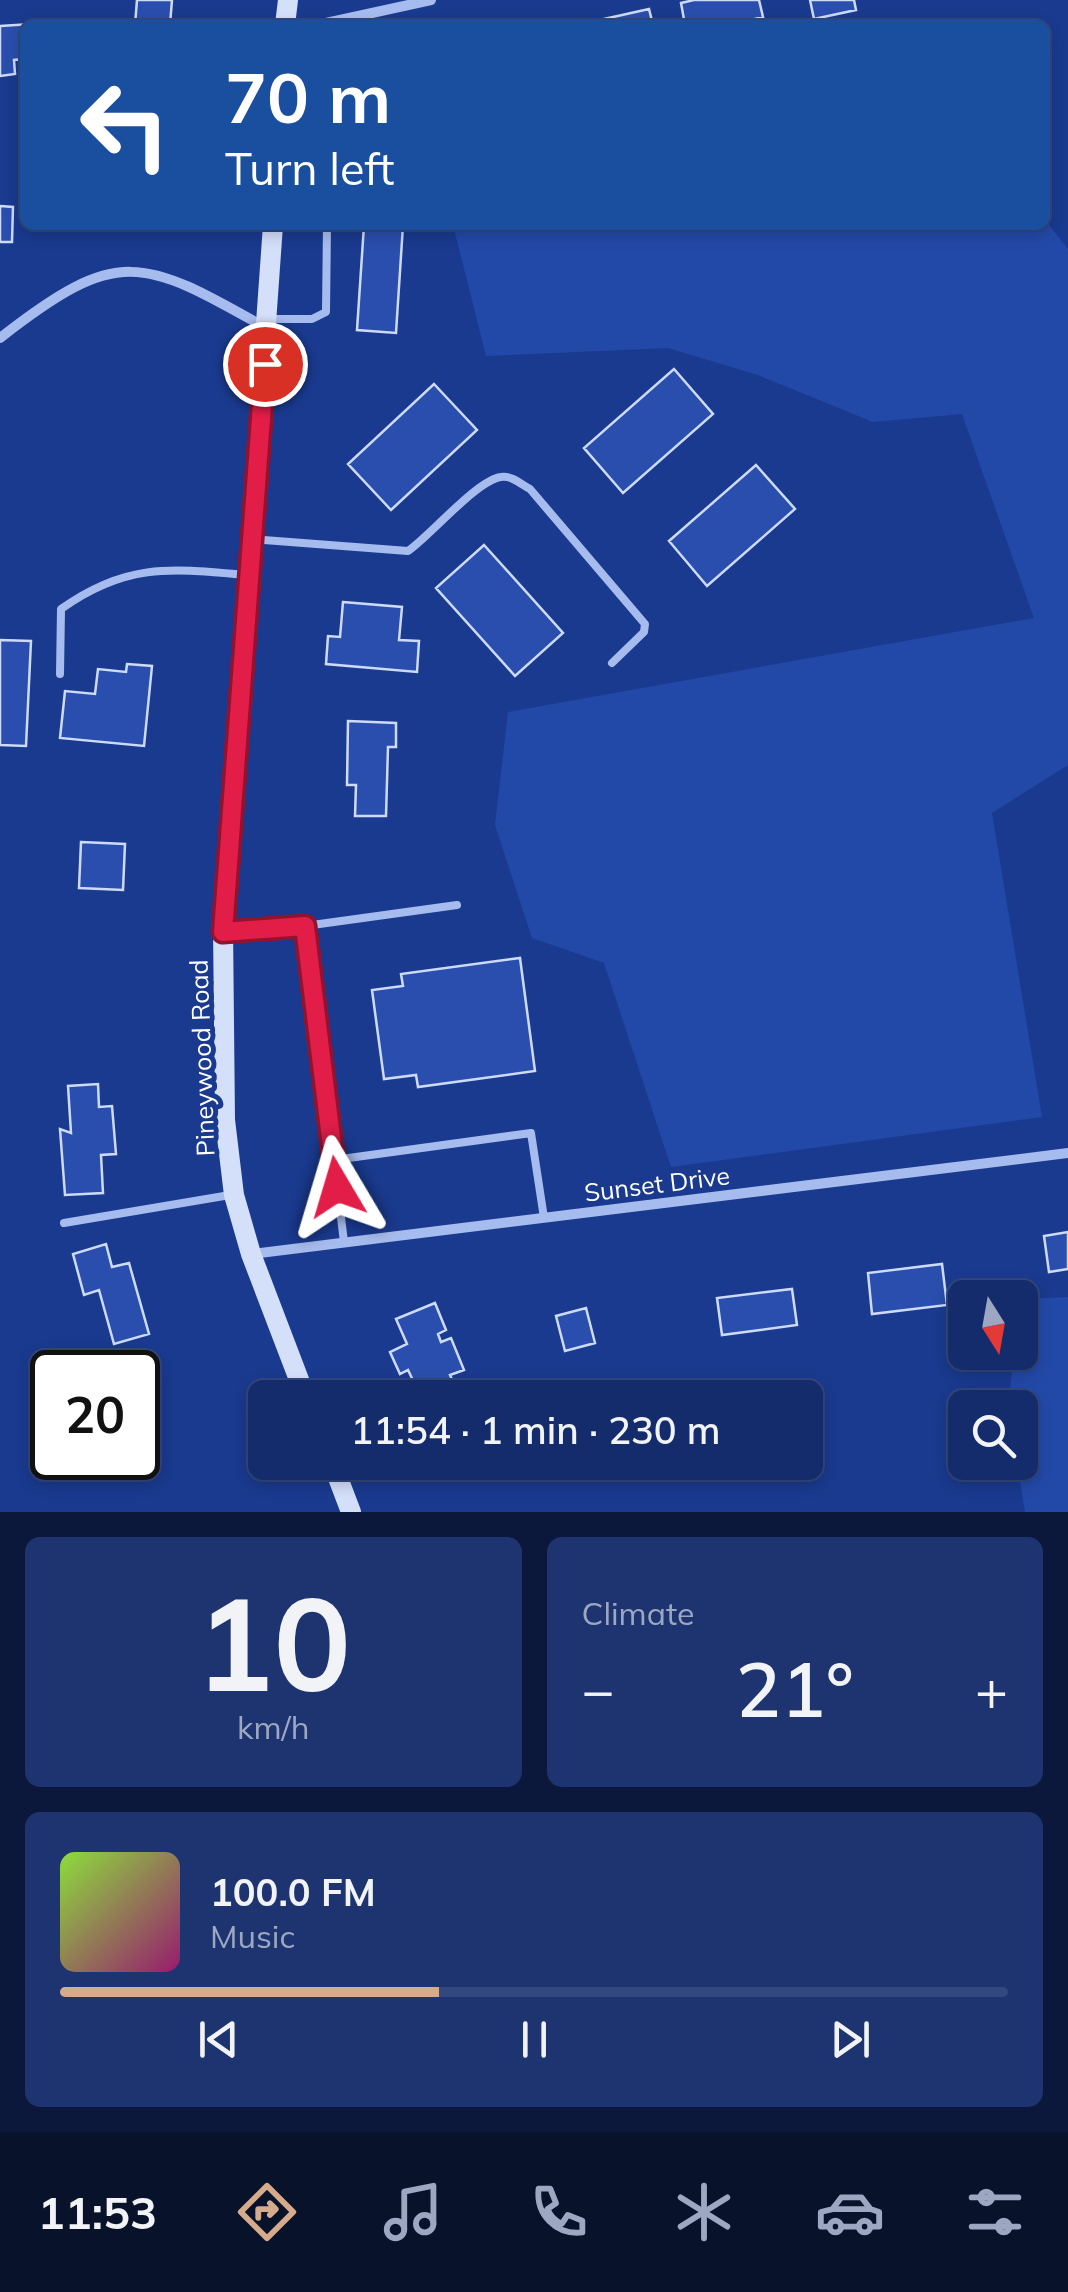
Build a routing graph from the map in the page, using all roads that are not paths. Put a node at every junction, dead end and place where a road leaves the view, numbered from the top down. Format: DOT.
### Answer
graph roads {
  1 [pos="431,0"];
  2 [pos="340,20"];
  3 [pos="273,230"];
  4 [pos="327,230"];
  5 [pos="268,324"];
  6 [pos="0,338"];
  7 [pos="252,538"];
  8 [pos="250,576"];
  9 [pos="612,664"];
  10 [pos="60,674"];
  11 [pos="458,905"];
  12 [pos="305,926"];
  13 [pos="223,932"];
  14 [pos="1068,1153"];
  15 [pos="334,1160"];
  16 [pos="234,1195"];
  17 [pos="544,1218"];
  18 [pos="64,1223"];
  19 [pos="344,1242"];
  20 [pos="250,1254"];
  21 [pos="299,1380"];
  22 [pos="339,1480"];
  23 [pos="351,1512"];
  1 -- 2 [label="street"];
  3 -- 5 [label="street, Pineywood Road"];
  4 -- 5 [label="lane"];
  5 -- 6 [label="street"];
  5 -- 7 [label="street, Pineywood Road"];
  7 -- 8 [label="street, Pineywood Road"];
  7 -- 9 [label="lane"];
  8 -- 10 [label="lane"];
  8 -- 13 [label="street, Pineywood Road"];
  11 -- 12 [label="lane"];
  12 -- 13 [label="lane"];
  12 -- 15 [label="lane"];
  13 -- 16 [label="street, Pineywood Road"];
  14 -- 17 [label="street, Sunset Drive"];
  15 -- 17 [label="lane"];
  15 -- 19 [label="lane"];
  16 -- 18 [label="lane"];
  16 -- 20 [label="street, Pineywood Road"];
  17 -- 19 [label="street, Sunset Drive"];
  19 -- 20 [label="street, Sunset Drive"];
  20 -- 21 [label="street, Pineywood Road"];
  22 -- 23 [label="street"];
}
